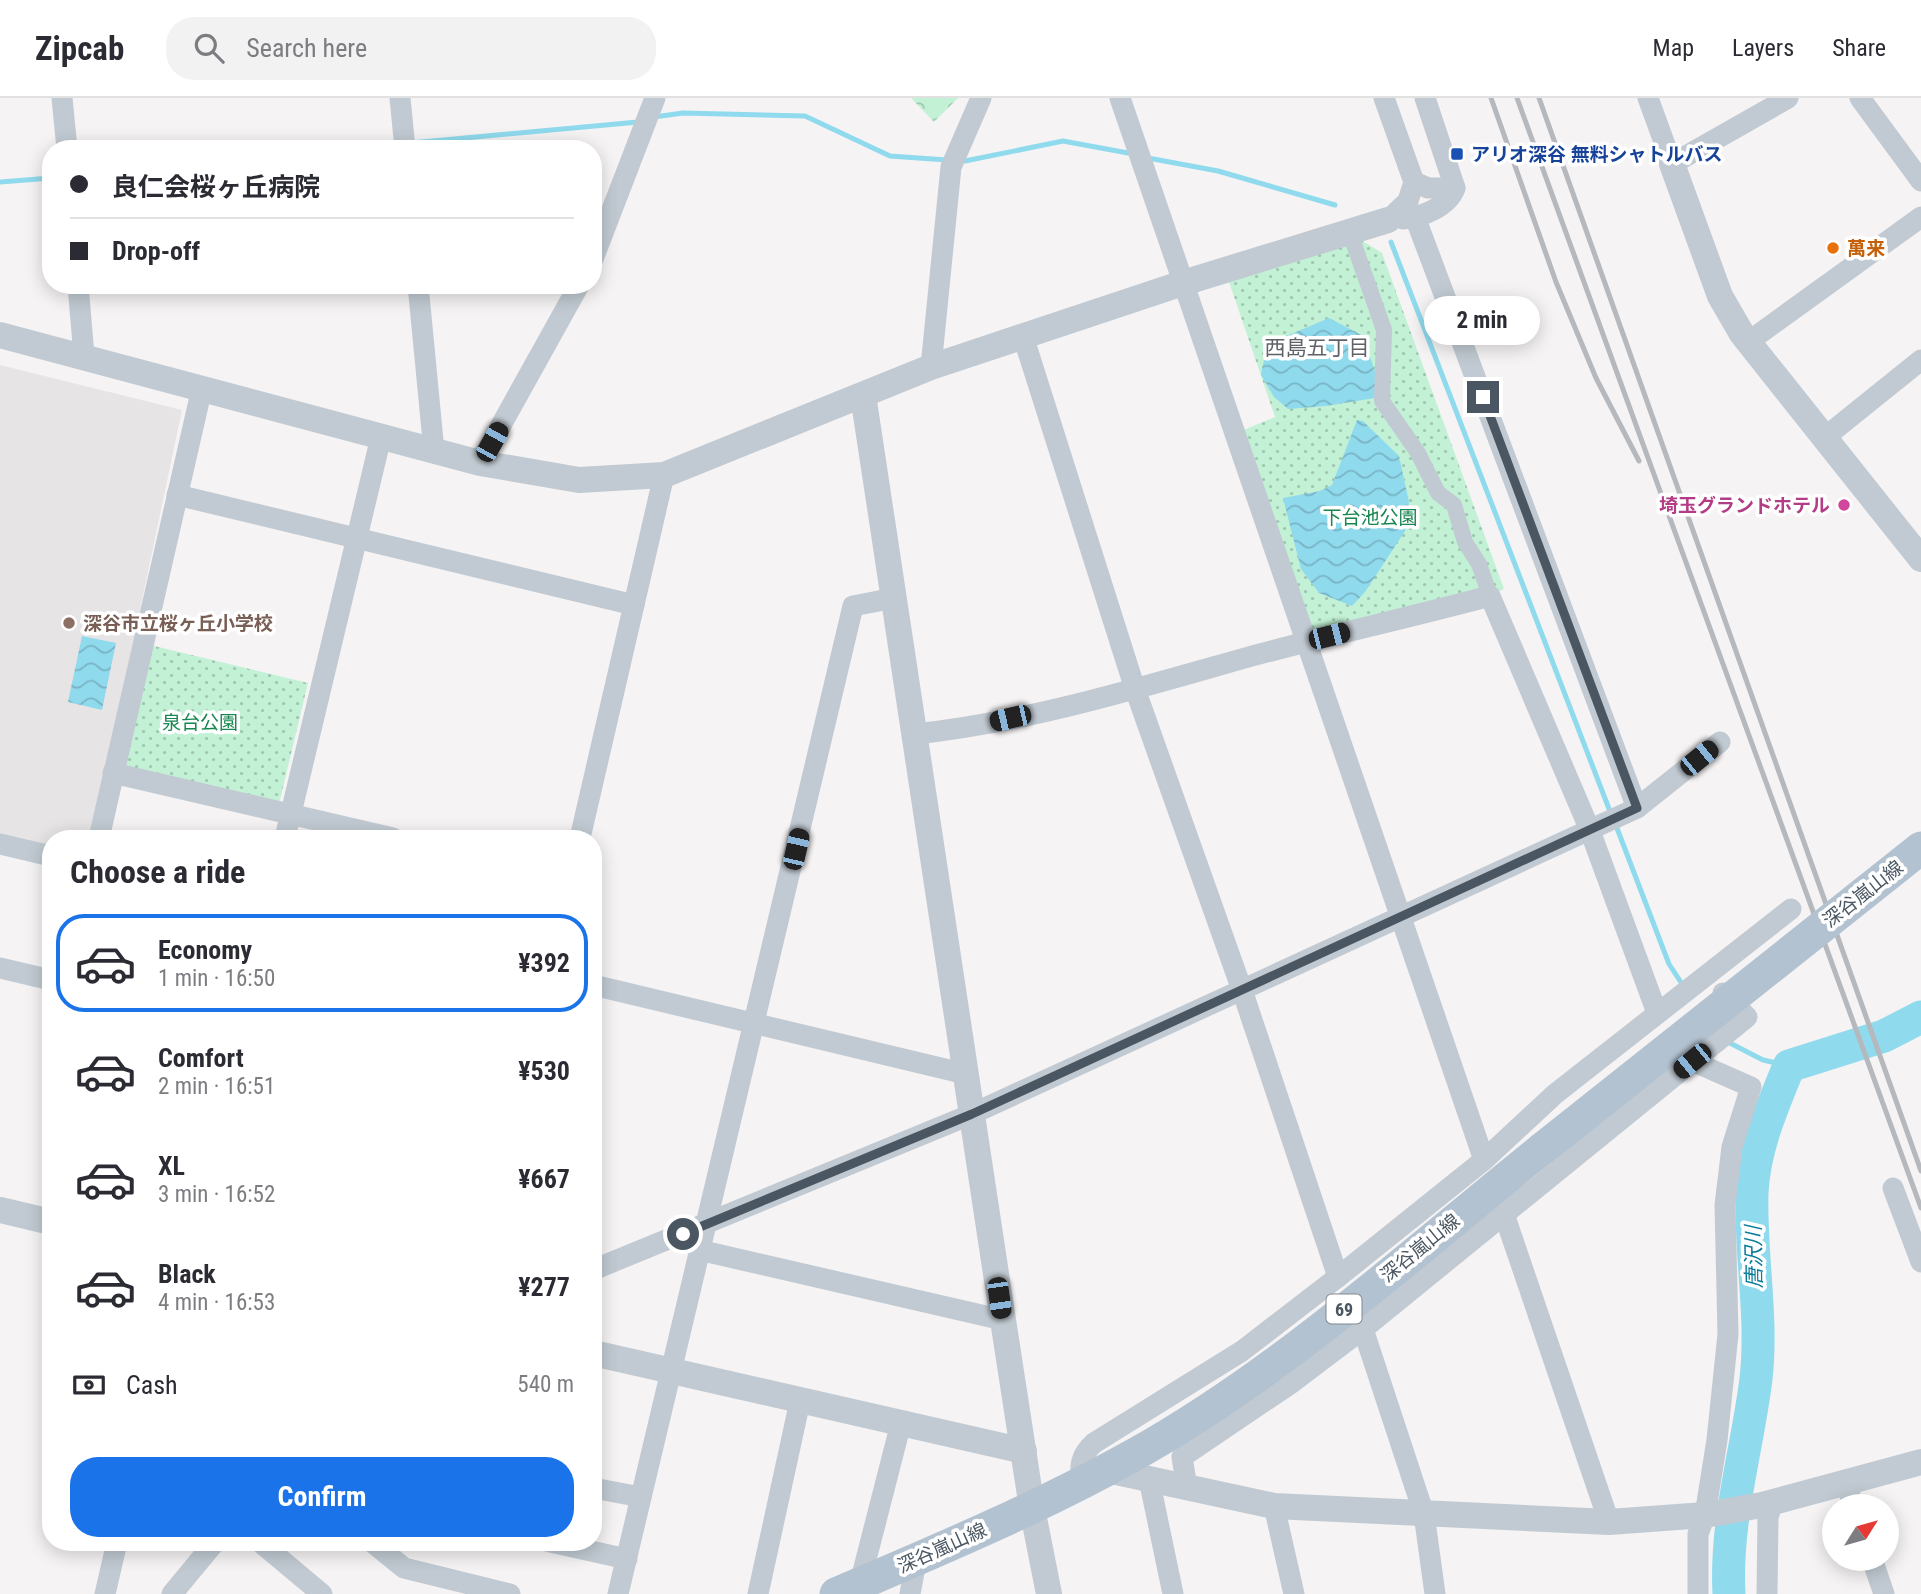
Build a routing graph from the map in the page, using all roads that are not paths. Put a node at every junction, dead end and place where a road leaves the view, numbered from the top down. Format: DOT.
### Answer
graph roads {
  1 [pos="62,98"];
  2 [pos="400,98"];
  3 [pos="655,98"];
  4 [pos="981,98"];
  5 [pos="1120,98"];
  6 [pos="1384,98"];
  7 [pos="1425,98"];
  8 [pos="1647,98"];
  9 [pos="1788,98"];
  10 [pos="1860,98"];
  11 [pos="66,140"];
  12 [pos="404,140"];
  13 [pos="1672,164"];
  14 [pos="1921,181"];
  15 [pos="1414,182"];
  16 [pos="1455,188"];
  17 [pos="1403,216"];
  18 [pos="1921,217"];
  19 [pos="1350,233"];
  20 [pos="602,236"];
  21 [pos="1182,282"];
  22 [pos="79,294"];
  23 [pos="419,294"];
  24 [pos="574,294"];
  25 [pos="0,335"];
  26 [pos="1023,336"];
  27 [pos="1748,342"];
  28 [pos="84,356"];
  29 [pos="1921,360"];
  30 [pos="931,367"];
  31 [pos="202,388"];
  32 [pos="863,396"];
  33 [pos="382,437"];
  34 [pos="1824,438"];
  35 [pos="434,451"];
  36 [pos="480,463"];
  37 [pos="664,475"];
  38 [pos="177,495"];
  39 [pos="357,538"];
  40 [pos="1921,559"];
  41 [pos="1490,596"];
  42 [pos="894,598"];
  43 [pos="634,605"];
  44 [pos="1304,642"];
  45 [pos="1135,689"];
  46 [pos="915,734"];
  47 [pos="1720,742"];
  48 [pos="113,773"];
  49 [pos="1635,809"];
  50 [pos="291,814"];
  51 [pos="1589,828"];
  52 [pos="101,830"];
  53 [pos="287,830"];
  54 [pos="359,830"];
  55 [pos="582,830"];
  56 [pos="0,844"];
  57 [pos="1921,848"];
  58 [pos="42,854"];
  59 [pos="1791,909"];
  60 [pos="1399,916"];
  61 [pos="0,968"];
  62 [pos="1706,976"];
  63 [pos="42,978"];
  64 [pos="602,987"];
  65 [pos="1242,990"];
  66 [pos="1657,1013"];
  67 [pos="754,1024"];
  68 [pos="1692,1061"];
  69 [pos="966,1074"];
  70 [pos="1555,1094"];
  71 [pos="972,1114"];
  72 [pos="1582,1150"];
  73 [pos="1483,1160"];
  74 [pos="1893,1188"];
  75 [pos="0,1210"];
  76 [pos="1503,1214"];
  77 [pos="42,1220"];
  78 [pos="705,1224"];
  79 [pos="699,1250"];
  80 [pos="1921,1262"];
  81 [pos="602,1266"];
  82 [pos="1338,1278"];
  83 [pos="1003,1320"];
  84 [pos="1363,1329"];
  85 [pos="602,1355"];
  86 [pos="670,1372"];
  87 [pos="800,1401"];
  88 [pos="901,1423"];
  89 [pos="1024,1451"];
  90 [pos="1921,1462"];
  91 [pos="1093,1476"];
  92 [pos="1149,1479"];
  93 [pos="1186,1488"];
  94 [pos="602,1490"];
  95 [pos="1852,1494"];
  96 [pos="641,1497"];
  97 [pos="1822,1498"];
  98 [pos="1768,1504"];
  99 [pos="1274,1506"];
  100 [pos="1032,1508"];
  101 [pos="1424,1514"];
  102 [pos="1710,1514"];
  103 [pos="1609,1522"];
  104 [pos="115,1551"];
  105 [pos="208,1551"];
  106 [pos="271,1551"];
  107 [pos="383,1551"];
  108 [pos="591,1551"];
  109 [pos="627,1559"];
  110 [pos="916,1561"];
  111 [pos="1876,1572"];
  112 [pos="848,1589"];
  113 [pos="105,1594"];
  114 [pos="172,1594"];
  115 [pos="322,1594"];
  116 [pos="510,1594"];
  117 [pos="618,1594"];
  118 [pos="758,1594"];
  119 [pos="910,1594"];
  120 [pos="1049,1594"];
  121 [pos="1173,1594"];
  122 [pos="1294,1594"];
  123 [pos="1435,1594"];
  124 [pos="1698,1594"];
  125 [pos="1767,1594"];
  126 [pos="1884,1594"];
  1 -- 11 [label="street"];
  2 -- 12 [label="street"];
  3 -- 20 [label="street"];
  4 -- 30 [label="street"];
  5 -- 21 [label="street"];
  6 -- 15 [label="street"];
  7 -- 16 [label="street"];
  8 -- 13 [label="street"];
  9 -- 13 [label="street"];
  10 -- 14 [label="street"];
  13 -- 27 [label="street"];
  15 -- 16 [label="street"];
  15 -- 17 [label="street"];
  16 -- 17 [label="street"];
  17 -- 19 [label="street"];
  17 -- 49 [label="street"];
  18 -- 27 [label="street"];
  19 -- 21 [label="street"];
  19 -- 41 [label="street"];
  21 -- 26 [label="street"];
  21 -- 44 [label="street"];
  22 -- 28 [label="street"];
  23 -- 35 [label="street"];
  24 -- 36 [label="street"];
  25 -- 28 [label="street"];
  26 -- 30 [label="street"];
  26 -- 45 [label="street"];
  27 -- 34 [label="street"];
  28 -- 31 [label="street"];
  29 -- 34 [label="street"];
  30 -- 32 [label="street"];
  31 -- 33 [label="street"];
  31 -- 38 [label="street"];
  32 -- 37 [label="street"];
  32 -- 42 [label="street"];
  33 -- 35 [label="street"];
  33 -- 39 [label="street"];
  34 -- 40 [label="street"];
  35 -- 36 [label="street"];
  36 -- 37 [label="street"];
  37 -- 43 [label="street"];
  38 -- 39 [label="street"];
  38 -- 48 [label="street"];
  39 -- 43 [label="street"];
  39 -- 50 [label="street"];
  41 -- 44 [label="street"];
  41 -- 51 [label="street"];
  42 -- 46 [label="street"];
  42 -- 67 [label="street"];
  43 -- 55 [label="street"];
  44 -- 45 [label="street"];
  44 -- 60 [label="street"];
  45 -- 46 [label="street"];
  45 -- 65 [label="street"];
  46 -- 69 [label="street"];
  47 -- 49 [label="street"];
  48 -- 50 [label="street"];
  48 -- 52 [label="street"];
  49 -- 51 [label="street"];
  50 -- 53 [label="street"];
  50 -- 54 [label="street"];
  51 -- 60 [label="street"];
  51 -- 66 [label="street"];
  56 -- 58 [label="street"];
  57 -- 91 [label="main road, 深谷嵐山線 / 69, bridge"];
  59 -- 62 [label="street"];
  60 -- 65 [label="street"];
  60 -- 73 [label="street"];
  61 -- 63 [label="street"];
  62 -- 66 [label="street"];
  62 -- 68 [label="street"];
  64 -- 67 [label="street"];
  65 -- 71 [label="street"];
  65 -- 82 [label="street"];
  66 -- 70 [label="street"];
  67 -- 69 [label="street"];
  67 -- 78 [label="street"];
  68 -- 72 [label="street"];
  68 -- 102 [label="street"];
  69 -- 71 [label="street"];
  70 -- 72 [label="street"];
  70 -- 73 [label="street"];
  71 -- 78 [label="street"];
  71 -- 83 [label="street"];
  72 -- 76 [label="street"];
  73 -- 82 [label="street"];
  74 -- 80 [label="street"];
  75 -- 77 [label="street"];
  76 -- 84 [label="street"];
  76 -- 103 [label="street"];
  78 -- 79 [label="street"];
  78 -- 81 [label="street"];
  79 -- 83 [label="street"];
  79 -- 86 [label="street"];
  82 -- 91 [label="street"];
  83 -- 89 [label="street"];
  84 -- 93 [label="street"];
  84 -- 101 [label="street"];
  85 -- 86 [label="street"];
  86 -- 87 [label="street"];
  86 -- 96 [label="street"];
  87 -- 88 [label="street"];
  87 -- 118 [label="street"];
  88 -- 89 [label="street"];
  88 -- 112 [label="street"];
  89 -- 100 [label="street"];
  90 -- 95 [label="street"];
  91 -- 92 [label="street"];
  91 -- 100 [label="main road, 深谷嵐山線 / 69"];
  92 -- 93 [label="street"];
  92 -- 121 [label="street"];
  93 -- 99 [label="street"];
  94 -- 96 [label="street"];
  96 -- 109 [label="street"];
  97 -- 98 [label="street"];
  98 -- 102 [label="street"];
  98 -- 125 [label="street"];
  99 -- 101 [label="street"];
  99 -- 122 [label="street"];
  100 -- 110 [label="main road, 深谷嵐山線 / 69"];
  100 -- 120 [label="street"];
  101 -- 103 [label="street"];
  101 -- 123 [label="street"];
  102 -- 103 [label="street"];
  102 -- 124 [label="street"];
  104 -- 113 [label="street"];
  105 -- 114 [label="street"];
  106 -- 115 [label="street"];
  107 -- 116 [label="street"];
  108 -- 109 [label="street"];
  109 -- 117 [label="street"];
  110 -- 112 [label="main road, 深谷嵐山線 / 69"];
  110 -- 119 [label="street"];
  111 -- 126 [label="street"];
}
